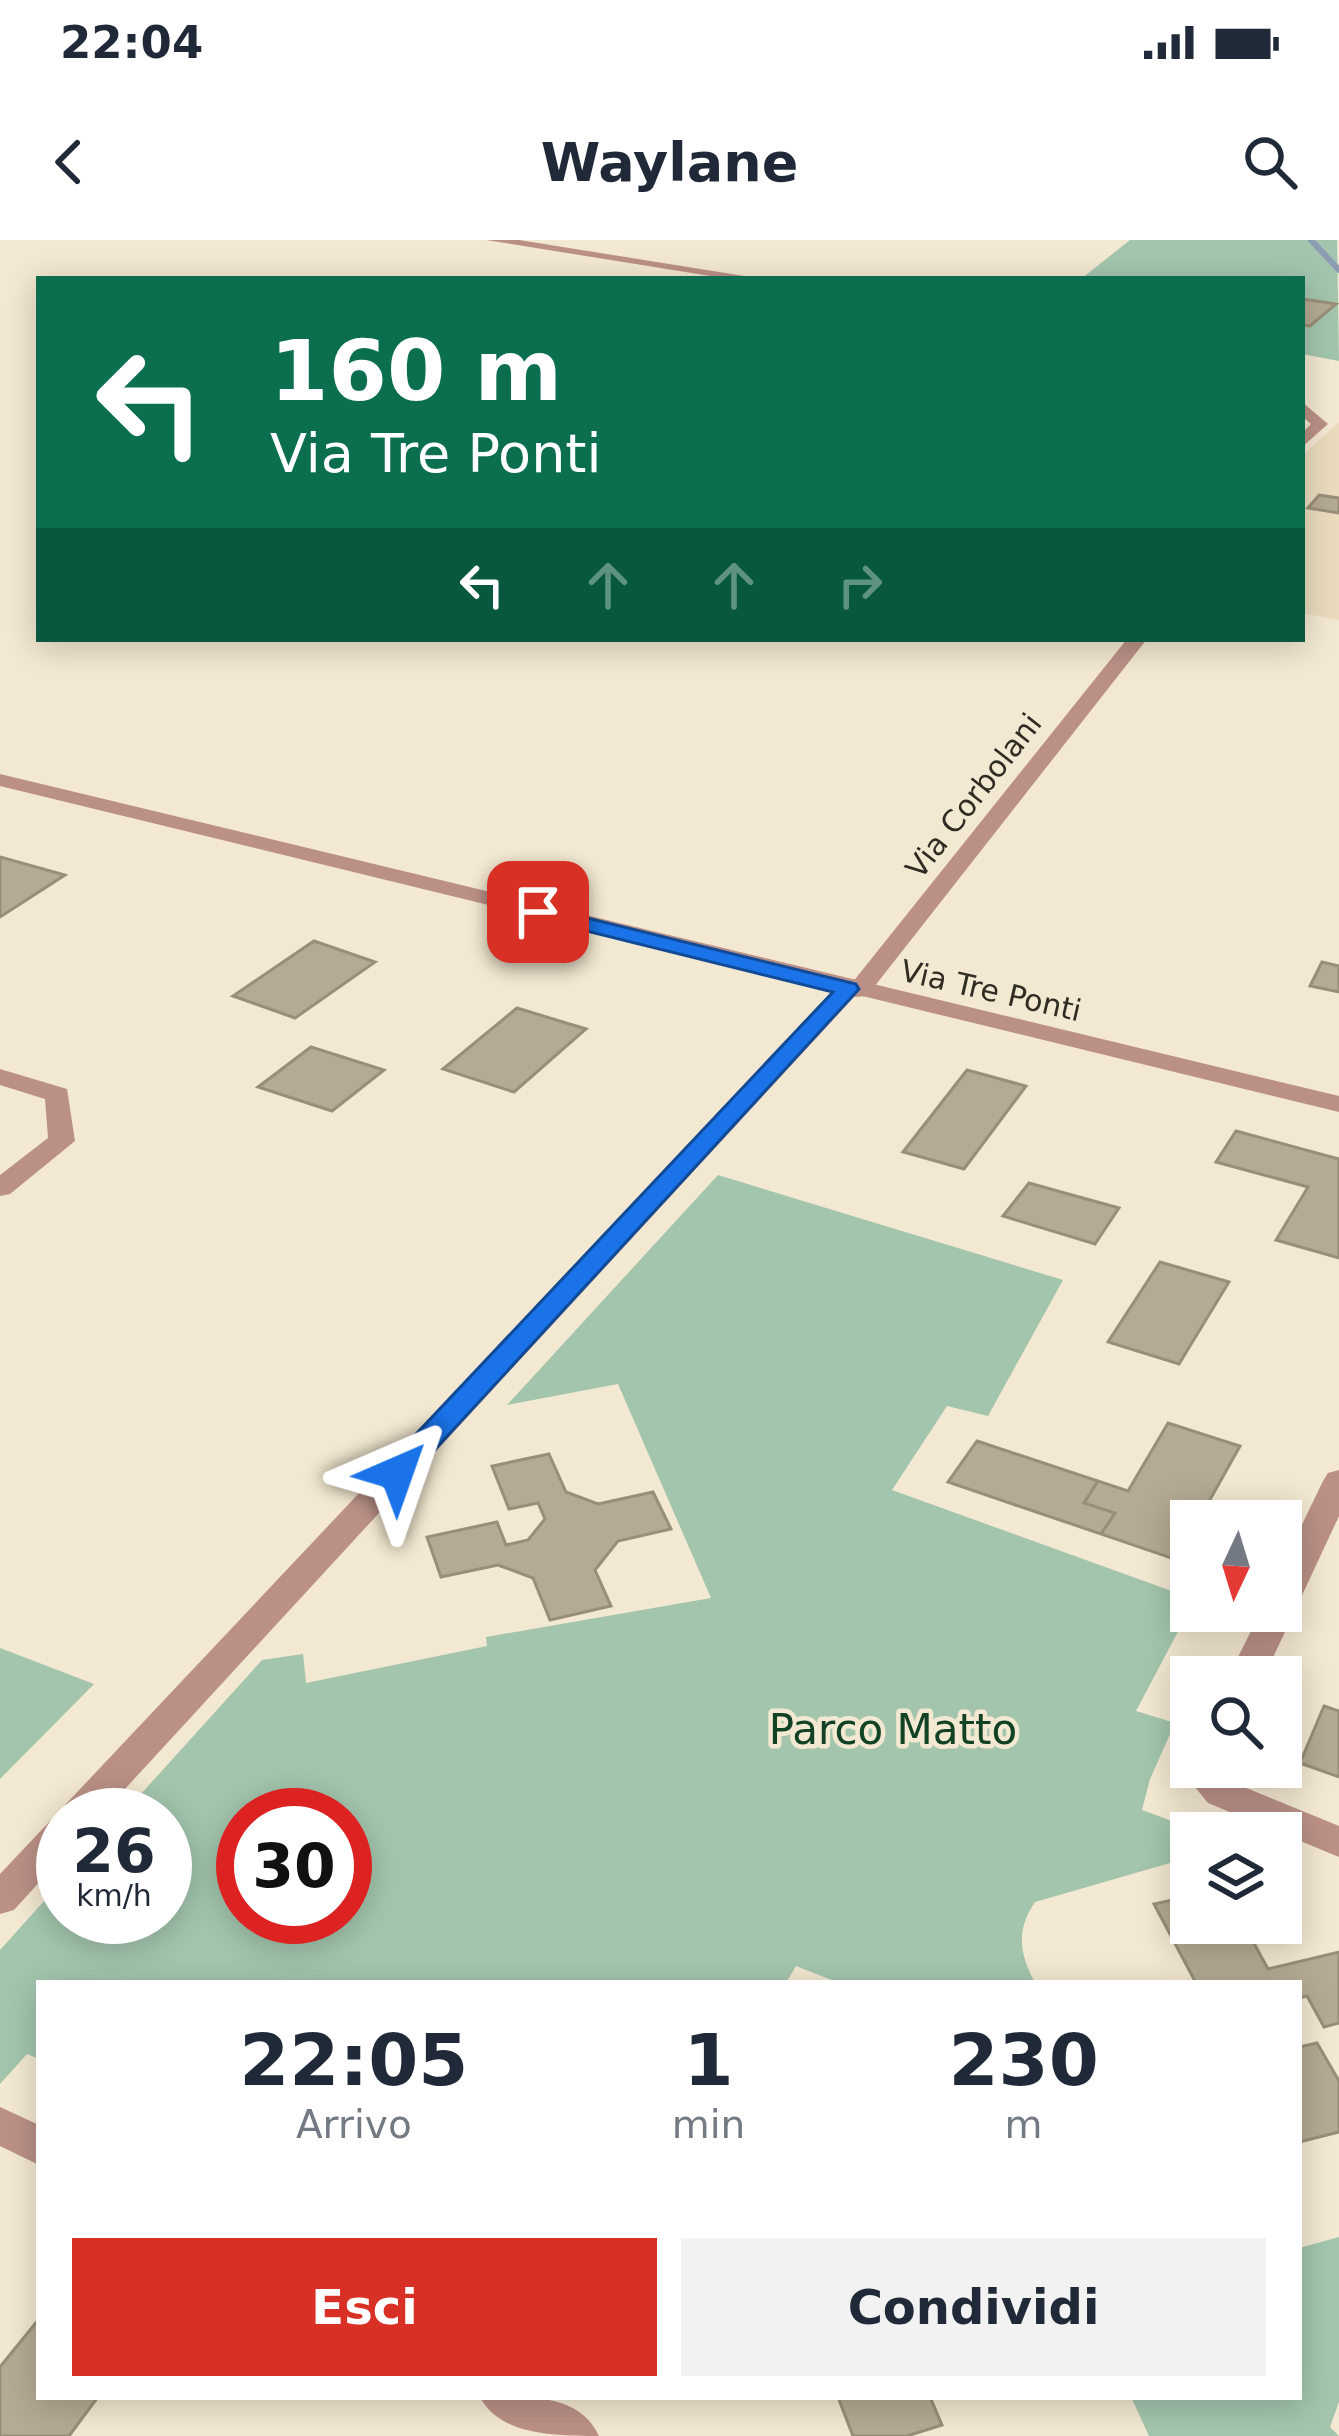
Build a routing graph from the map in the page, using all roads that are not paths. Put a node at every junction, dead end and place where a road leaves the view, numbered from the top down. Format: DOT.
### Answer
graph roads {
  1 [pos="492,240"];
  2 [pos="736,276"];
  3 [pos="1305,410"];
  4 [pos="1305,439"];
  5 [pos="1135,642"];
  6 [pos="3,783"];
  7 [pos="853,990"];
  8 [pos="0,1077"];
  9 [pos="1339,1104"];
  10 [pos="0,1188"];
  11 [pos="1339,1481"];
  12 [pos="1302,1559"];
  13 [pos="103,1788"];
  14 [pos="1216,1788"];
  15 [pos="1339,1842"];
  16 [pos="36,1860"];
  17 [pos="0,1899"];
  18 [pos="0,2125"];
  19 [pos="36,2144"];
  20 [pos="509,2400"];
  21 [pos="575,2436"];
  1 -- 2 [label="street"];
  3 -- 4 [label="street"];
  5 -- 7 [label="street, Via Corbolani"];
  6 -- 7 [label="street, Via Tre Ponti"];
  7 -- 9 [label="street, Via Tre Ponti"];
  7 -- 13 [label="street, Via Corbolani"];
  8 -- 10 [label="street"];
  11 -- 12 [label="street"];
  14 -- 15 [label="street"];
  16 -- 17 [label="street"];
  18 -- 19 [label="street"];
  20 -- 21 [label="street"];
}
